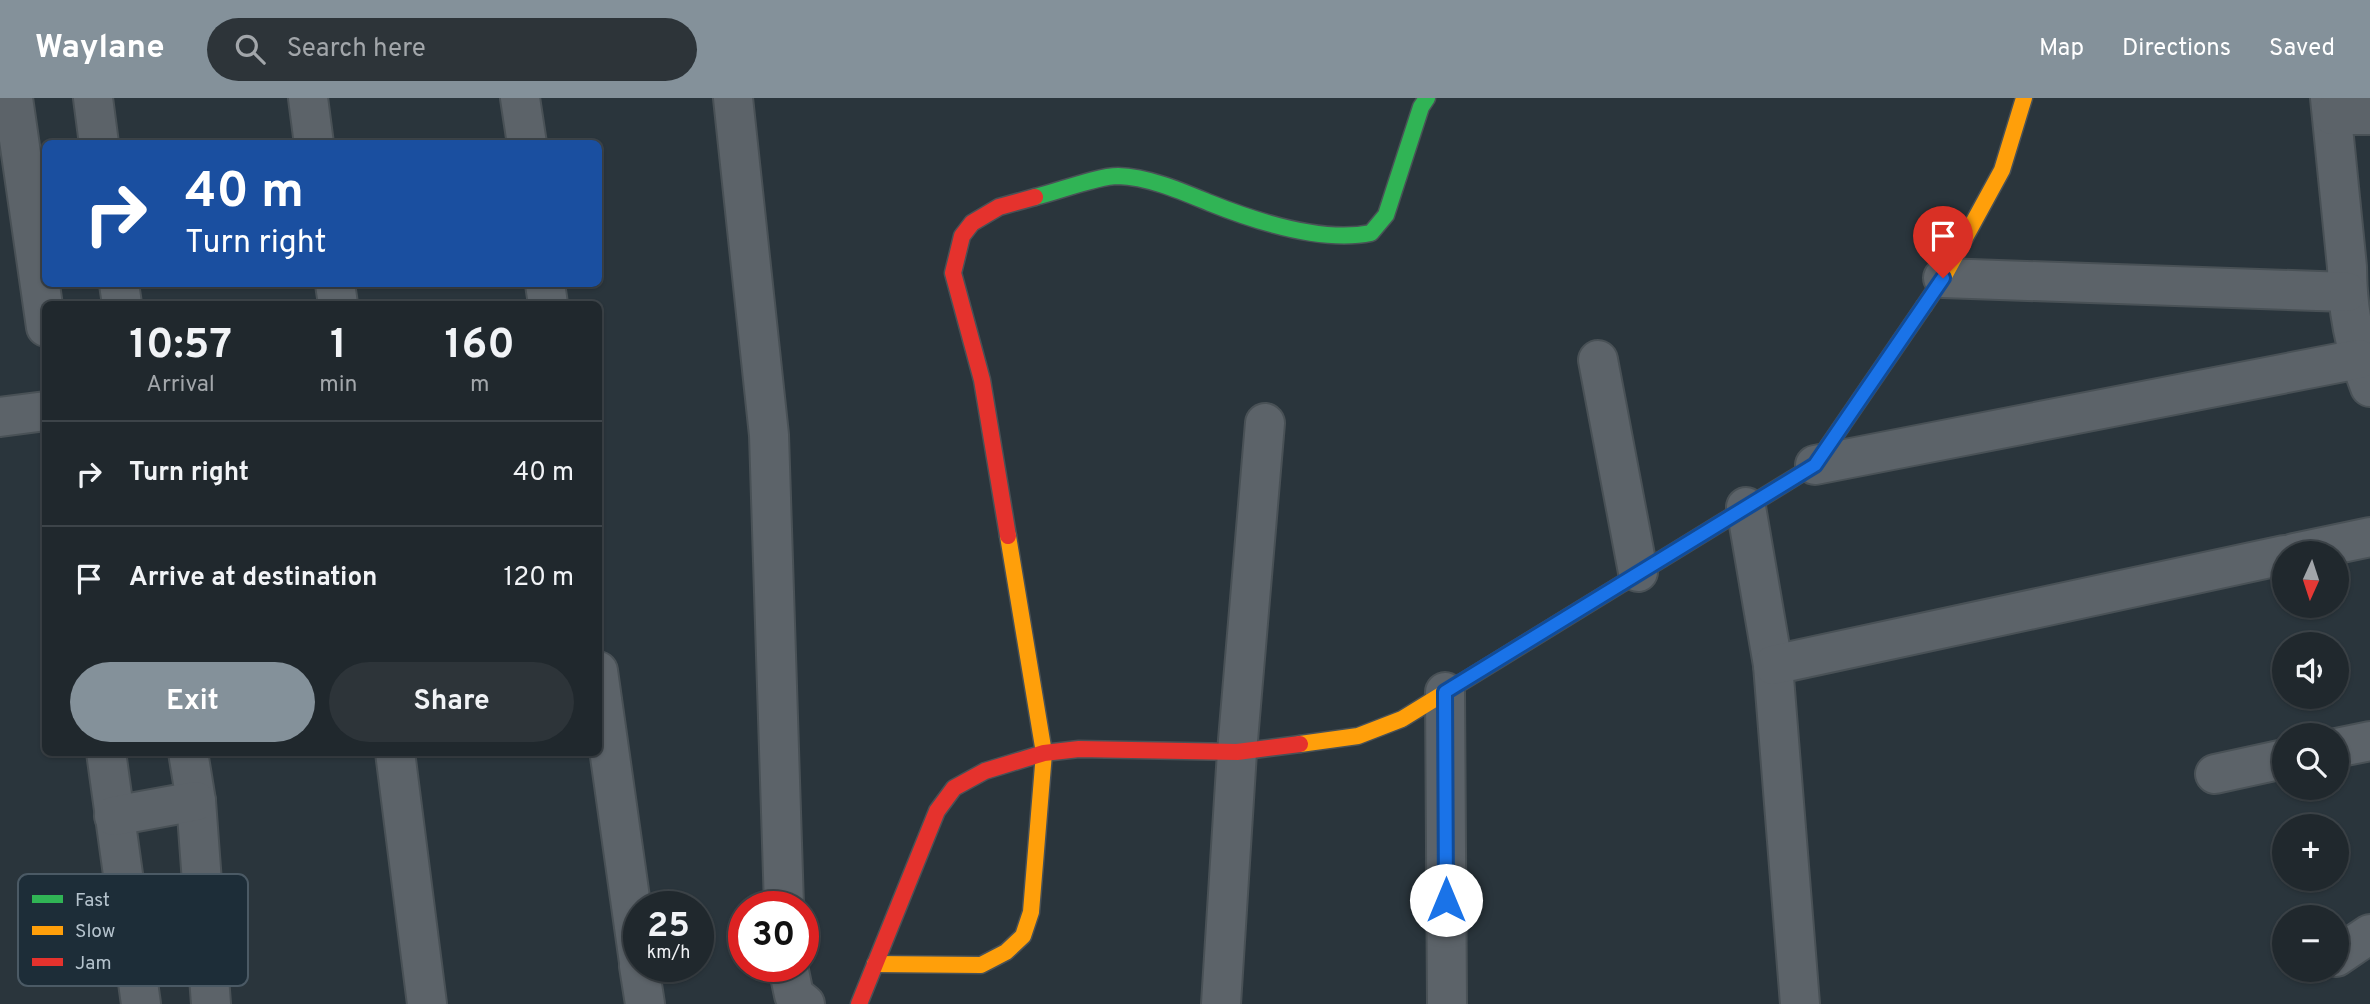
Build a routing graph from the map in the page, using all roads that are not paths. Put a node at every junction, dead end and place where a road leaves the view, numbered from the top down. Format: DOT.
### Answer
graph roads {
  1 [pos="13,98"];
  2 [pos="93,98"];
  3 [pos="308,98"];
  4 [pos="520,98"];
  5 [pos="733,98"];
  6 [pos="1427,98"];
  7 [pos="2024,98"];
  8 [pos="2331,106"];
  9 [pos="2370,115"];
  10 [pos="98,140"];
  11 [pos="313,140"];
  12 [pos="526,140"];
  13 [pos="2355,275"];
  14 [pos="1943,278"];
  15 [pos="42,301"];
  16 [pos="1598,360"];
  17 [pos="2365,373"];
  18 [pos="42,412"];
  19 [pos="0,417"];
  20 [pos="1265,424"];
  21 [pos="1815,465"];
  22 [pos="1746,507"];
  23 [pos="2370,537"];
  24 [pos="2349,541"];
  25 [pos="2272,558"];
  26 [pos="1638,572"];
  27 [pos="1773,665"];
  28 [pos="1445,692"];
  29 [pos="602,700"];
  30 [pos="2370,741"];
  31 [pos="2349,745"];
  32 [pos="1237,752"];
  33 [pos="1044,753"];
  34 [pos="106,756"];
  35 [pos="189,756"];
  36 [pos="396,756"];
  37 [pos="2272,762"];
  38 [pos="2215,774"];
  39 [pos="196,801"];
  40 [pos="114,816"];
  41 [pos="122,874"];
  42 [pos="201,874"];
  43 [pos="629,891"];
  44 [pos="784,891"];
  45 [pos="2370,934"];
  46 [pos="2349,948"];
  47 [pos="875,964"];
  48 [pos="642,982"];
  49 [pos="791,982"];
  50 [pos="138,986"];
  51 [pos="210,986"];
  52 [pos="141,1004"];
  53 [pos="211,1004"];
  54 [pos="426,1004"];
  55 [pos="645,1004"];
  56 [pos="805,1004"];
  57 [pos="859,1004"];
  58 [pos="1221,1004"];
  59 [pos="1447,1004"];
  60 [pos="1800,1004"];
  1 -- 15 [label="street"];
  2 -- 10 [label="street"];
  3 -- 11 [label="street"];
  4 -- 12 [label="street"];
  5 -- 44 [label="street"];
  6 -- 33 [label="street"];
  7 -- 14 [label="street"];
  8 -- 9 [label="street"];
  8 -- 13 [label="street"];
  13 -- 14 [label="street"];
  13 -- 17 [label="street"];
  14 -- 21 [label="street"];
  16 -- 26 [label="street"];
  17 -- 21 [label="street"];
  18 -- 19 [label="street"];
  20 -- 32 [label="street"];
  21 -- 22 [label="street"];
  22 -- 26 [label="street"];
  22 -- 27 [label="street"];
  23 -- 24 [label="street"];
  25 -- 27 [label="street"];
  26 -- 28 [label="street"];
  27 -- 60 [label="street"];
  28 -- 32 [label="street"];
  28 -- 59 [label="street"];
  29 -- 43 [label="street"];
  30 -- 31 [label="street"];
  32 -- 33 [label="street"];
  32 -- 58 [label="street"];
  33 -- 47 [label="street"];
  33 -- 47 [label="street"];
  34 -- 40 [label="street"];
  35 -- 39 [label="street"];
  36 -- 54 [label="street"];
  37 -- 38 [label="street"];
  39 -- 40 [label="street"];
  39 -- 42 [label="street"];
  40 -- 41 [label="street"];
  45 -- 46 [label="street"];
  47 -- 57 [label="street"];
  48 -- 55 [label="street"];
  49 -- 56 [label="street"];
  50 -- 52 [label="street"];
  51 -- 53 [label="street"];
}
